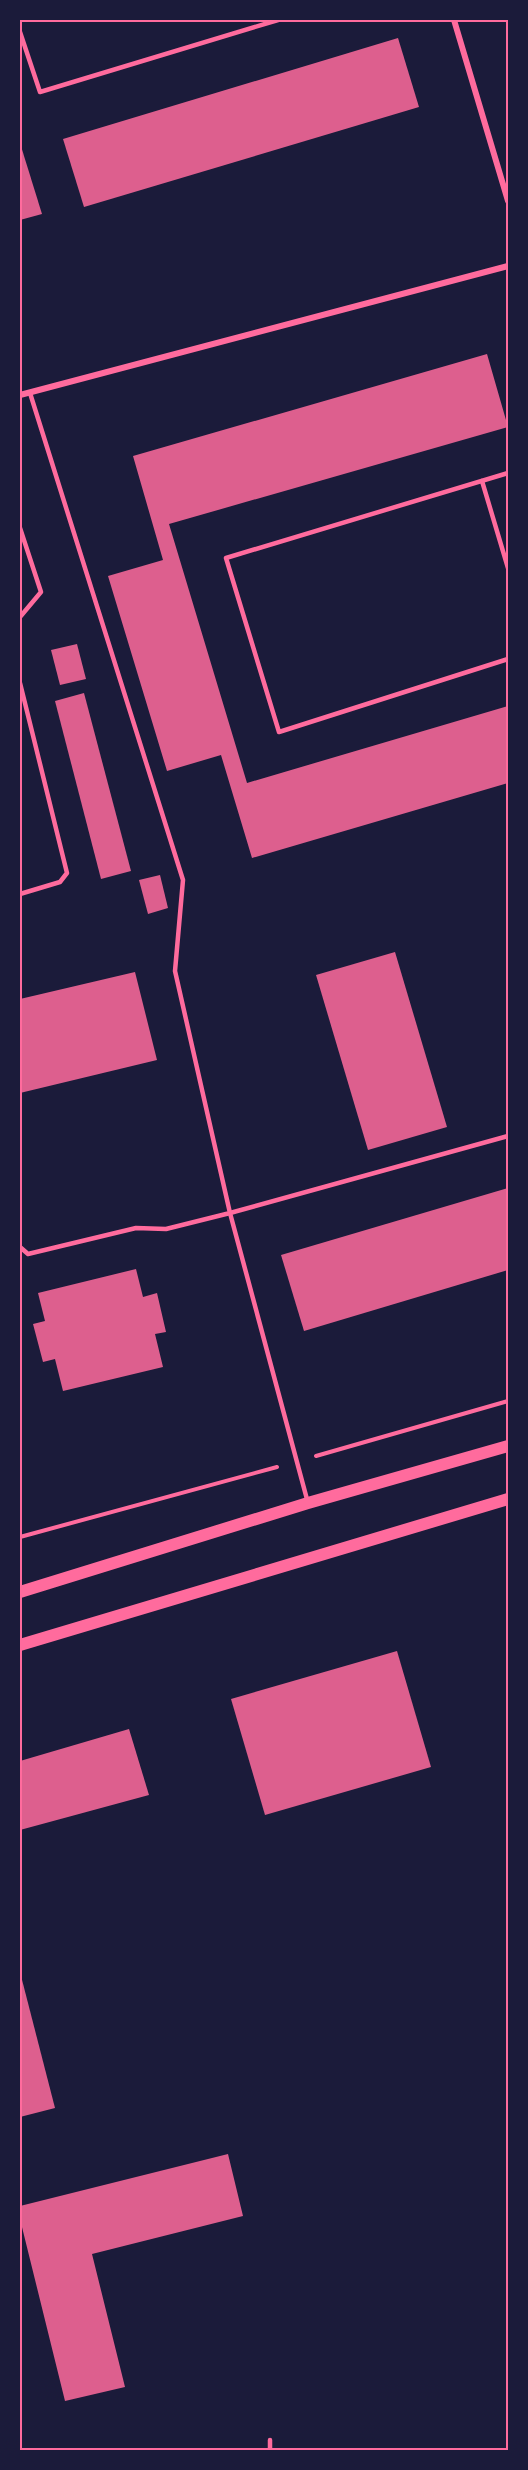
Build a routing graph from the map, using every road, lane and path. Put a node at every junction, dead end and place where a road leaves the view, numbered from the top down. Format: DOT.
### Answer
graph roads {
  1 [pos="278,20"];
  2 [pos="454,20"];
  3 [pos="20,32"];
  4 [pos="508,201"];
  5 [pos="508,266"];
  6 [pos="30,393"];
  7 [pos="20,395"];
  8 [pos="508,473"];
  9 [pos="482,481"];
  10 [pos="20,528"];
  11 [pos="508,568"];
  12 [pos="20,617"];
  13 [pos="508,659"];
  14 [pos="20,683"];
  15 [pos="20,894"];
  16 [pos="508,1136"];
  17 [pos="230,1214"];
  18 [pos="20,1247"];
  19 [pos="508,1401"];
  20 [pos="508,1446"];
  21 [pos="296,1462"];
  22 [pos="508,1499"];
  23 [pos="308,1503"];
  24 [pos="20,1537"];
  25 [pos="20,1592"];
  26 [pos="20,1645"];
  27 [pos="270,2440"];
  28 [pos="270,2451"];
  1 -- 3 [label="lane"];
  2 -- 4 [label="street"];
  5 -- 6 [label="street"];
  6 -- 7 [label="street"];
  6 -- 17 [label="lane"];
  8 -- 9 [label="lane"];
  9 -- 11 [label="lane"];
  9 -- 13 [label="lane"];
  10 -- 12 [label="lane"];
  14 -- 15 [label="lane"];
  16 -- 17 [label="lane"];
  17 -- 18 [label="lane"];
  17 -- 21 [label="lane"];
  19 -- 21 [label="path"];
  20 -- 23 [label="main road"];
  21 -- 23 [label="lane"];
  21 -- 24 [label="path"];
  22 -- 26 [label="main road"];
  23 -- 25 [label="main road"];
  27 -- 28 [label="lane"];
}
